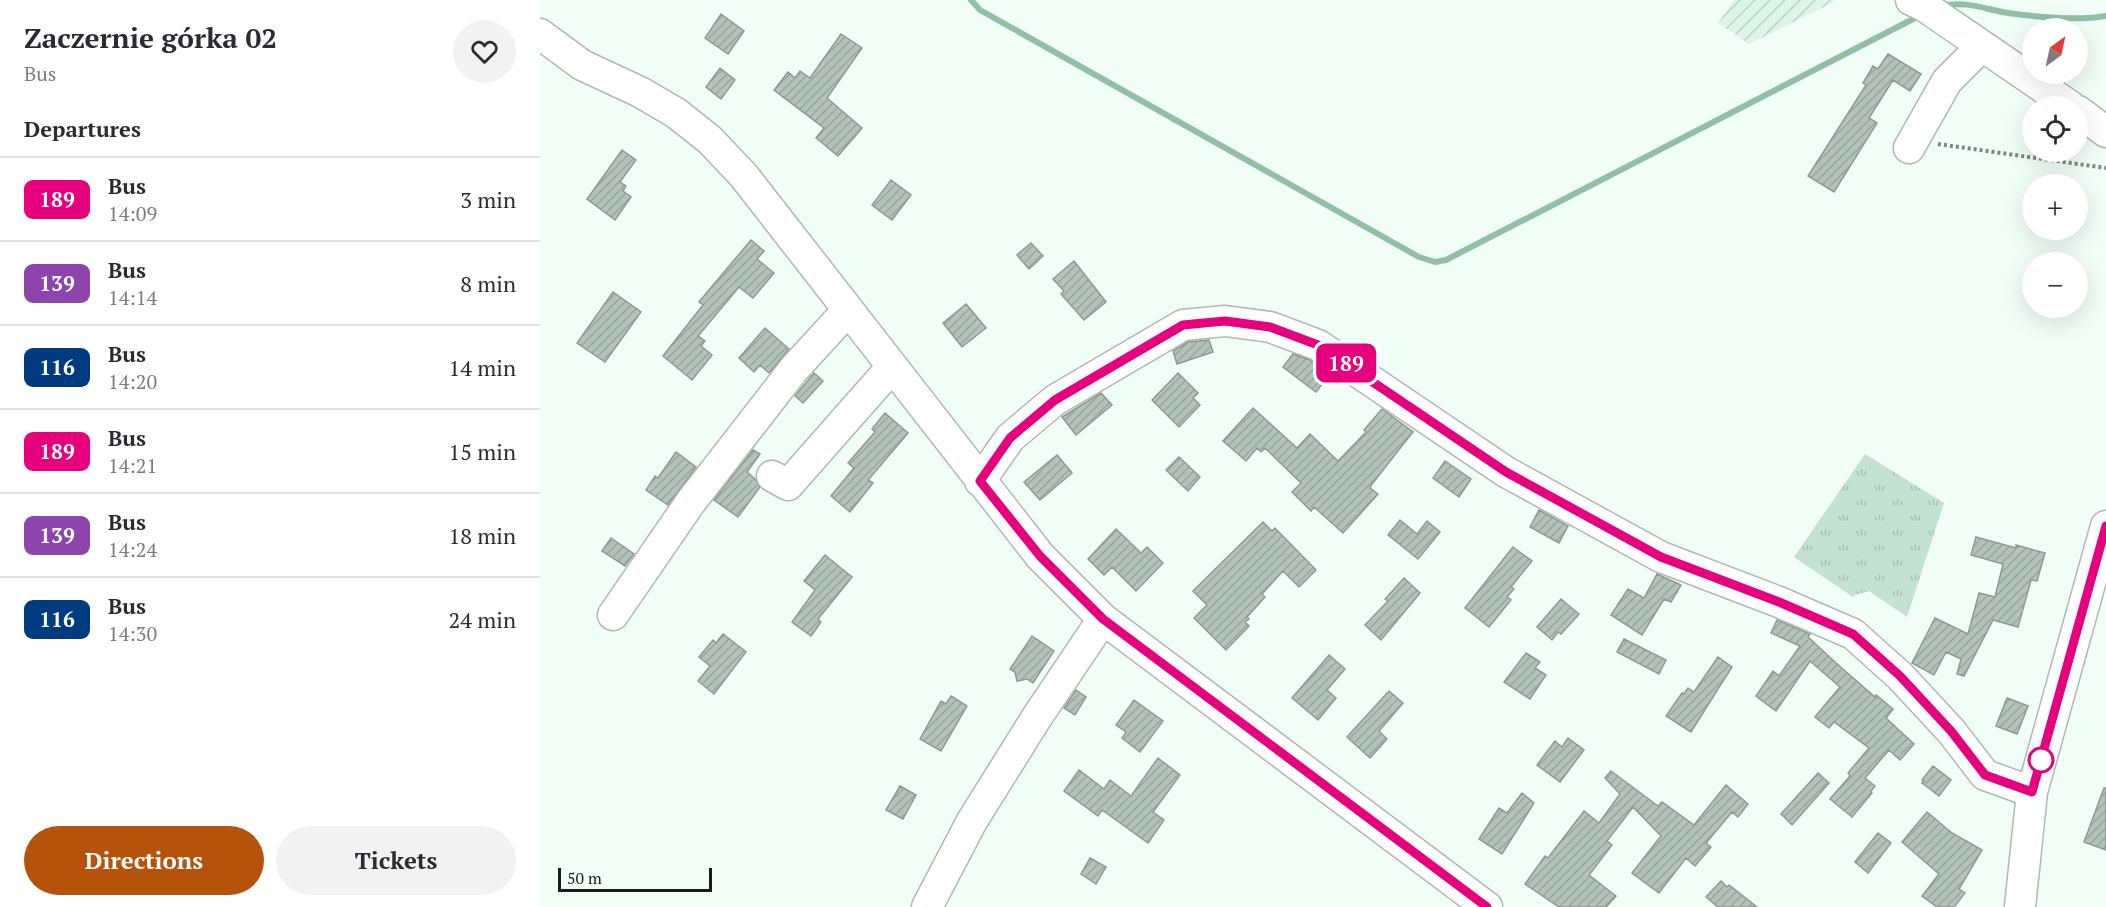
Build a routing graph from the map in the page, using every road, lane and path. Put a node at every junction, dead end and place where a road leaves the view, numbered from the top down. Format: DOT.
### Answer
graph roads {
  1 [pos="1911,0"];
  2 [pos="540,34"];
  3 [pos="1982,46"];
  4 [pos="2055,96"];
  5 [pos="2088,118"];
  6 [pos="2106,132"];
  7 [pos="1911,144"];
  8 [pos="2106,168"];
  9 [pos="848,310"];
  10 [pos="892,367"];
  11 [pos="772,476"];
  12 [pos="980,481"];
  13 [pos="2106,526"];
  14 [pos="613,615"];
  15 [pos="1103,619"];
  16 [pos="2032,792"];
  17 [pos="927,907"];
  18 [pos="1487,907"];
  19 [pos="2020,907"];
  1 -- 3 [label="street"];
  2 -- 9 [label="street"];
  3 -- 4 [label="street"];
  3 -- 7 [label="street"];
  5 -- 6 [label="street"];
  7 -- 8 [label="path"];
  9 -- 10 [label="street"];
  9 -- 14 [label="street"];
  10 -- 11 [label="street"];
  10 -- 12 [label="street"];
  12 -- 15 [label="street"];
  12 -- 16 [label="street"];
  13 -- 16 [label="street"];
  15 -- 17 [label="street"];
  15 -- 18 [label="street"];
  16 -- 19 [label="street"];
}
